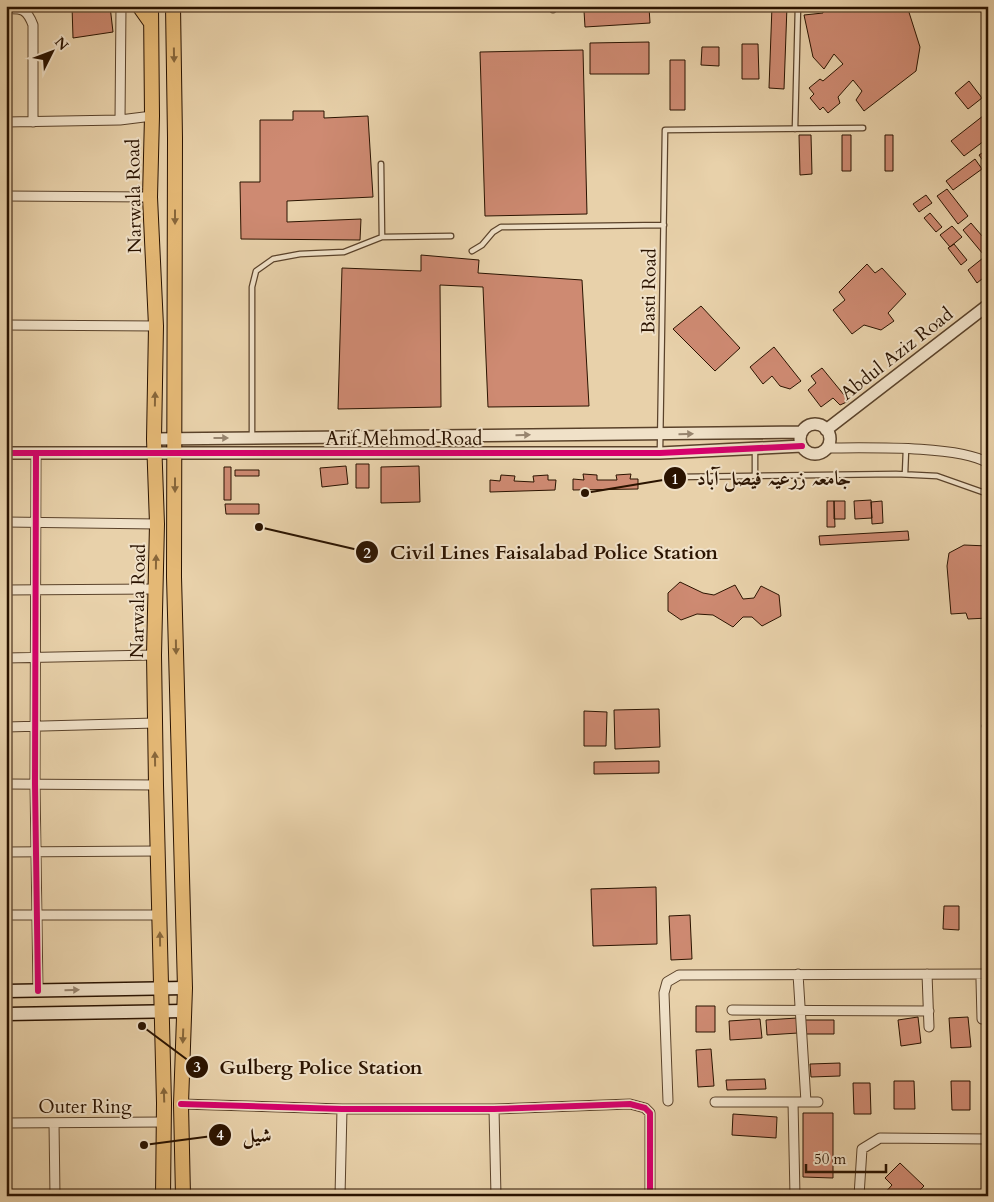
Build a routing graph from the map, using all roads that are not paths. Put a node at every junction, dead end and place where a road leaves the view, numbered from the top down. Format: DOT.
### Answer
graph roads {
  1 [pos="121,6"];
  2 [pos="139,6"];
  3 [pos="151,6"];
  4 [pos="173,6"];
  5 [pos="798,6"];
  6 [pos="6,9"];
  7 [pos="151,23"];
  8 [pos="152,116"];
  9 [pos="120,120"];
  10 [pos="6,122"];
  11 [pos="33,122"];
  12 [pos="863,128"];
  13 [pos="796,129"];
  14 [pos="381,164"];
  15 [pos="6,196"];
  16 [pos="150,197"];
  17 [pos="664,225"];
  18 [pos="452,236"];
  19 [pos="382,237"];
  20 [pos="472,251"];
  21 [pos="988,305"];
  22 [pos="6,325"];
  23 [pos="156,326"];
  24 [pos="826,430"];
  25 [pos="802,432"];
  26 [pos="619,434"];
  27 [pos="660,434"];
  28 [pos="490,436"];
  29 [pos="316,437"];
  30 [pos="252,438"];
  31 [pos="155,446"];
  32 [pos="175,446"];
  33 [pos="802,446"];
  34 [pos="755,448"];
  35 [pos="827,448"];
  36 [pos="906,449"];
  37 [pos="6,453"];
  38 [pos="316,453"];
  39 [pos="490,453"];
  40 [pos="619,453"];
  41 [pos="660,453"];
  42 [pos="36,454"];
  43 [pos="988,464"];
  44 [pos="755,474"];
  45 [pos="905,474"];
  46 [pos="679,476"];
  47 [pos="988,494"];
  48 [pos="6,522"];
  49 [pos="35,523"];
  50 [pos="157,524"];
  51 [pos="155,589"];
  52 [pos="6,590"];
  53 [pos="36,590"];
  54 [pos="154,654"];
  55 [pos="6,658"];
  56 [pos="37,658"];
  57 [pos="988,717"];
  58 [pos="155,723"];
  59 [pos="35,726"];
  60 [pos="6,727"];
  61 [pos="988,729"];
  62 [pos="6,784"];
  63 [pos="35,784"];
  64 [pos="156,785"];
  65 [pos="158,851"];
  66 [pos="6,852"];
  67 [pos="37,852"];
  68 [pos="6,915"];
  69 [pos="36,915"];
  70 [pos="160,915"];
  71 [pos="798,974"];
  72 [pos="928,974"];
  73 [pos="984,977"];
  74 [pos="161,988"];
  75 [pos="185,988"];
  76 [pos="6,991"];
  77 [pos="38,991"];
  78 [pos="732,1010"];
  79 [pos="800,1010"];
  80 [pos="184,1011"];
  81 [pos="929,1011"];
  82 [pos="162,1012"];
  83 [pos="6,1014"];
  84 [pos="982,1019"];
  85 [pos="929,1027"];
  86 [pos="668,1101"];
  87 [pos="715,1102"];
  88 [pos="793,1102"];
  89 [pos="806,1102"];
  90 [pos="818,1102"];
  91 [pos="181,1104"];
  92 [pos="342,1109"];
  93 [pos="494,1109"];
  94 [pos="164,1122"];
  95 [pos="6,1123"];
  96 [pos="54,1123"];
  97 [pos="988,1139"];
  98 [pos="55,1196"];
  99 [pos="163,1196"];
  100 [pos="183,1196"];
  101 [pos="340,1196"];
  102 [pos="496,1196"];
  103 [pos="650,1196"];
  104 [pos="795,1196"];
  105 [pos="859,1196"];
  1 -- 9 [label="street"];
  2 -- 7 [label="main road"];
  3 -- 7 [label="main road, Narwala Road"];
  4 -- 32 [label="main road, Narwala Road, one-way"];
  5 -- 13 [label="lane"];
  6 -- 11 [label="street"];
  7 -- 8 [label="main road, Narwala Road"];
  8 -- 9 [label="street"];
  8 -- 16 [label="main road, Narwala Road"];
  9 -- 11 [label="street"];
  10 -- 11 [label="street"];
  12 -- 13 [label="lane"];
  13 -- 17 [label="lane, Basti Road"];
  14 -- 19 [label="lane"];
  15 -- 16 [label="street"];
  16 -- 23 [label="main road, Narwala Road"];
  17 -- 20 [label="lane"];
  17 -- 27 [label="lane, Basti Road"];
  18 -- 19 [label="lane"];
  19 -- 30 [label="lane"];
  21 -- 24 [label="street, Abdul Aziz Road"];
  22 -- 23 [label="street"];
  31 -- 23 [label="main road, Narwala Road, one-way"];
  24 -- 25 [label="street"];
  24 -- 35 [label="street"];
  27 -- 25 [label="street, one-way"];
  25 -- 33 [label="street"];
  26 -- 27 [label="street"];
  28 -- 26 [label="street, one-way"];
  26 -- 40 [label="street"];
  27 -- 41 [label="lane, Basti Road"];
  28 -- 29 [label="street"];
  28 -- 39 [label="street"];
  29 -- 30 [label="street"];
  29 -- 38 [label="street"];
  32 -- 30 [label="street, one-way"];
  31 -- 32 [label="street"];
  31 -- 42 [label="street"];
  31 -- 50 [label="main road, Narwala Road"];
  32 -- 38 [label="street, Arif Mehmod Road"];
  32 -- 75 [label="main road, Narwala Road, one-way"];
  33 -- 34 [label="street, Arif Mehmod Road"];
  33 -- 35 [label="street"];
  34 -- 41 [label="street, Arif Mehmod Road"];
  34 -- 44 [label="lane"];
  35 -- 36 [label="street"];
  36 -- 43 [label="street"];
  36 -- 45 [label="lane"];
  37 -- 42 [label="street"];
  38 -- 39 [label="street, Arif Mehmod Road"];
  39 -- 40 [label="street, Arif Mehmod Road"];
  40 -- 41 [label="street, Arif Mehmod Road"];
  42 -- 49 [label="street"];
  44 -- 45 [label="lane"];
  44 -- 46 [label="lane"];
  45 -- 47 [label="lane"];
  48 -- 49 [label="street"];
  49 -- 50 [label="street"];
  49 -- 53 [label="street"];
  51 -- 50 [label="main road, Narwala Road, one-way"];
  51 -- 53 [label="street"];
  51 -- 54 [label="main road, Narwala Road"];
  52 -- 53 [label="street"];
  53 -- 56 [label="street"];
  54 -- 56 [label="street"];
  54 -- 58 [label="main road, Narwala Road"];
  55 -- 56 [label="street"];
  56 -- 59 [label="street"];
  57 -- 61 [label="lane"];
  58 -- 59 [label="street"];
  64 -- 58 [label="main road, Narwala Road, one-way"];
  59 -- 60 [label="street"];
  59 -- 63 [label="street"];
  62 -- 63 [label="street"];
  63 -- 64 [label="street"];
  63 -- 67 [label="street"];
  64 -- 65 [label="main road, Narwala Road"];
  65 -- 67 [label="street"];
  65 -- 70 [label="main road, Narwala Road"];
  66 -- 67 [label="street"];
  67 -- 69 [label="street"];
  68 -- 69 [label="street"];
  69 -- 70 [label="street"];
  69 -- 77 [label="street"];
  74 -- 70 [label="main road, Narwala Road, one-way"];
  71 -- 72 [label="street"];
  71 -- 79 [label="street"];
  71 -- 86 [label="street"];
  72 -- 73 [label="street"];
  72 -- 81 [label="street"];
  73 -- 84 [label="street"];
  74 -- 75 [label="main road"];
  77 -- 74 [label="main road, one-way"];
  74 -- 82 [label="main road, Narwala Road"];
  75 -- 80 [label="main road, Narwala Road"];
  76 -- 77 [label="main road"];
  78 -- 79 [label="street"];
  79 -- 81 [label="street"];
  79 -- 89 [label="street"];
  80 -- 82 [label="main road"];
  80 -- 91 [label="main road, Narwala Road, one-way"];
  81 -- 85 [label="street"];
  82 -- 83 [label="main road"];
  94 -- 82 [label="main road, Narwala Road, one-way"];
  87 -- 88 [label="street"];
  88 -- 89 [label="street"];
  88 -- 104 [label="street"];
  89 -- 90 [label="street"];
  91 -- 92 [label="street"];
  91 -- 100 [label="main road, Narwala Road"];
  92 -- 93 [label="street"];
  92 -- 101 [label="street"];
  93 -- 102 [label="street"];
  93 -- 103 [label="street"];
  94 -- 96 [label="street, Outer Ring"];
  94 -- 99 [label="main road, Narwala Road"];
  95 -- 96 [label="street, Outer Ring"];
  96 -- 98 [label="street"];
  97 -- 105 [label="street"];
}
